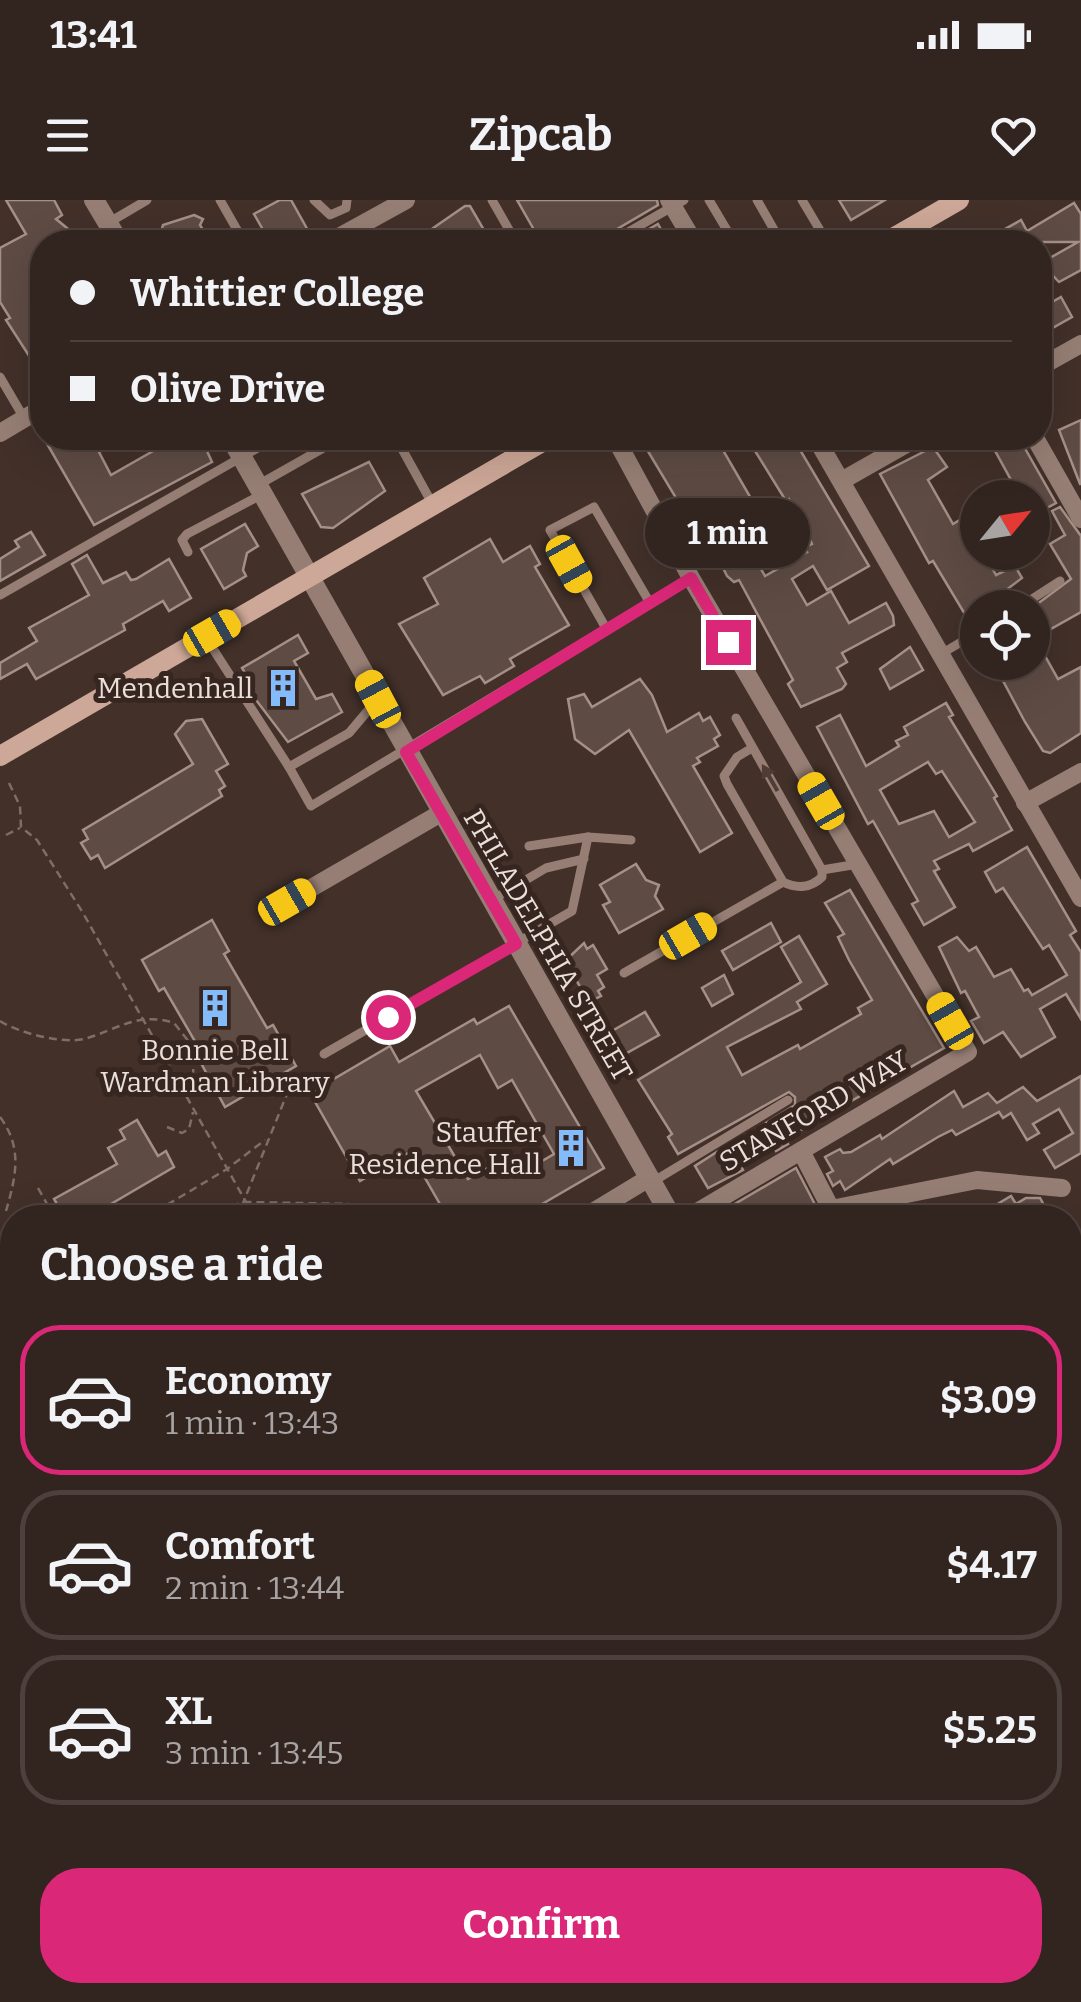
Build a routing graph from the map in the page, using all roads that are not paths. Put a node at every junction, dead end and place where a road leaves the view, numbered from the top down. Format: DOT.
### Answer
graph roads {
  1 [pos="94,200"];
  2 [pos="147,200"];
  3 [pos="220,200"];
  4 [pos="314,200"];
  5 [pos="348,200"];
  6 [pos="406,200"];
  7 [pos="492,200"];
  8 [pos="709,200"];
  9 [pos="757,200"];
  10 [pos="802,200"];
  11 [pos="959,200"];
  12 [pos="675,202"];
  13 [pos="108,223"];
  14 [pos="112,230"];
  15 [pos="237,230"];
  16 [pos="352,230"];
  17 [pos="509,230"];
  18 [pos="630,230"];
  19 [pos="688,230"];
  20 [pos="727,230"];
  21 [pos="774,230"];
  22 [pos="820,230"];
  23 [pos="907,230"];
  24 [pos="1081,344"];
  25 [pos="1052,360"];
  26 [pos="0,377"];
  27 [pos="30,415"];
  28 [pos="24,418"];
  29 [pos="0,433"];
  30 [pos="238,450"];
  31 [pos="253,450"];
  32 [pos="322,450"];
  33 [pos="403,450"];
  34 [pos="528,450"];
  35 [pos="622,450"];
  36 [pos="824,450"];
  37 [pos="896,450"];
  38 [pos="1042,450"];
  39 [pos="242,456"];
  40 [pos="843,480"];
  41 [pos="261,489"];
  42 [pos="433,505"];
  43 [pos="1081,519"];
  44 [pos="188,552"];
  45 [pos="310,576"];
  46 [pos="691,578"];
  47 [pos="1060,582"];
  48 [pos="1047,590"];
  49 [pos="0,596"];
  50 [pos="650,604"];
  51 [pos="606,630"];
  52 [pos="206,636"];
  53 [pos="960,643"];
  54 [pos="941,654"];
  55 [pos="378,699"];
  56 [pos="736,718"];
  57 [pos="752,748"];
  58 [pos="406,752"];
  59 [pos="0,756"];
  60 [pos="289,767"];
  61 [pos="1081,772"];
  62 [pos="1025,803"];
  63 [pos="441,813"];
  64 [pos="588,837"];
  65 [pos="631,840"];
  66 [pos="529,846"];
  67 [pos="584,859"];
  68 [pos="858,864"];
  69 [pos="822,870"];
  70 [pos="783,882"];
  71 [pos="1081,898"];
  72 [pos="491,900"];
  73 [pos="287,902"];
  74 [pos="516,944"];
  75 [pos="624,973"];
  76 [pos="324,1054"];
  77 [pos="788,1100"];
  78 [pos="801,1151"];
  79 [pos="650,1180"];
  80 [pos="1062,1188"];
  81 [pos="606,1205"];
  82 [pos="664,1205"];
  83 [pos="709,1205"];
  84 [pos="829,1205"];
  85 [pos="851,1205"];
  1 -- 13 [label="street"];
  2 -- 13 [label="lane"];
  3 -- 15 [label="lane"];
  4 -- 5 [label="lane"];
  6 -- 16 [label="street"];
  7 -- 17 [label="lane"];
  8 -- 20 [label="lane"];
  9 -- 21 [label="lane"];
  10 -- 22 [label="lane"];
  11 -- 23 [label="main road"];
  12 -- 18 [label="lane"];
  12 -- 19 [label="street"];
  13 -- 14 [label="street"];
  24 -- 25 [label="street"];
  26 -- 28 [label="lane"];
  27 -- 28 [label="street"];
  28 -- 29 [label="street"];
  30 -- 39 [label="street, PHILADELPHIA STREET"];
  31 -- 39 [label="lane"];
  32 -- 41 [label="lane"];
  33 -- 42 [label="lane"];
  34 -- 42 [label="main road"];
  35 -- 46 [label="street"];
  36 -- 40 [label="street"];
  37 -- 40 [label="street"];
  38 -- 43 [label="street"];
  39 -- 41 [label="street, PHILADELPHIA STREET"];
  39 -- 49 [label="lane"];
  40 -- 54 [label="street"];
  41 -- 44 [label="lane"];
  41 -- 45 [label="street, PHILADELPHIA STREET"];
  42 -- 45 [label="main road"];
  45 -- 52 [label="main road"];
  45 -- 55 [label="street, PHILADELPHIA STREET"];
  46 -- 50 [label="lane"];
  46 -- 68 [label="street"];
  47 -- 48 [label="lane"];
  50 -- 51 [label="lane"];
  50 -- 51 [label="lane"];
  51 -- 58 [label="lane"];
  52 -- 59 [label="main road"];
  52 -- 60 [label="lane"];
  53 -- 54 [label="lane"];
  54 -- 62 [label="street"];
  55 -- 58 [label="street, PHILADELPHIA STREET"];
  55 -- 60 [label="lane"];
  56 -- 57 [label="lane"];
  69 -- 57 [label="lane, one-way"];
  57 -- 70 [label="lane"];
  58 -- 60 [label="lane"];
  58 -- 63 [label="street, PHILADELPHIA STREET"];
  61 -- 62 [label="street"];
  62 -- 71 [label="street"];
  63 -- 72 [label="street, PHILADELPHIA STREET"];
  63 -- 73 [label="street"];
  64 -- 65 [label="lane"];
  64 -- 66 [label="lane"];
  64 -- 67 [label="lane"];
  67 -- 72 [label="lane"];
  67 -- 74 [label="lane"];
  68 -- 69 [label="lane"];
  68 -- 78 [label="street, STANFORD WAY"];
  69 -- 70 [label="lane"];
  70 -- 75 [label="lane"];
  72 -- 74 [label="street, PHILADELPHIA STREET"];
  74 -- 76 [label="lane"];
  74 -- 79 [label="street, PHILADELPHIA STREET"];
  77 -- 79 [label="lane"];
  78 -- 83 [label="street, STANFORD WAY"];
  78 -- 84 [label="street"];
  79 -- 81 [label="street"];
  79 -- 82 [label="street, PHILADELPHIA STREET"];
  80 -- 85 [label="street"];
}
